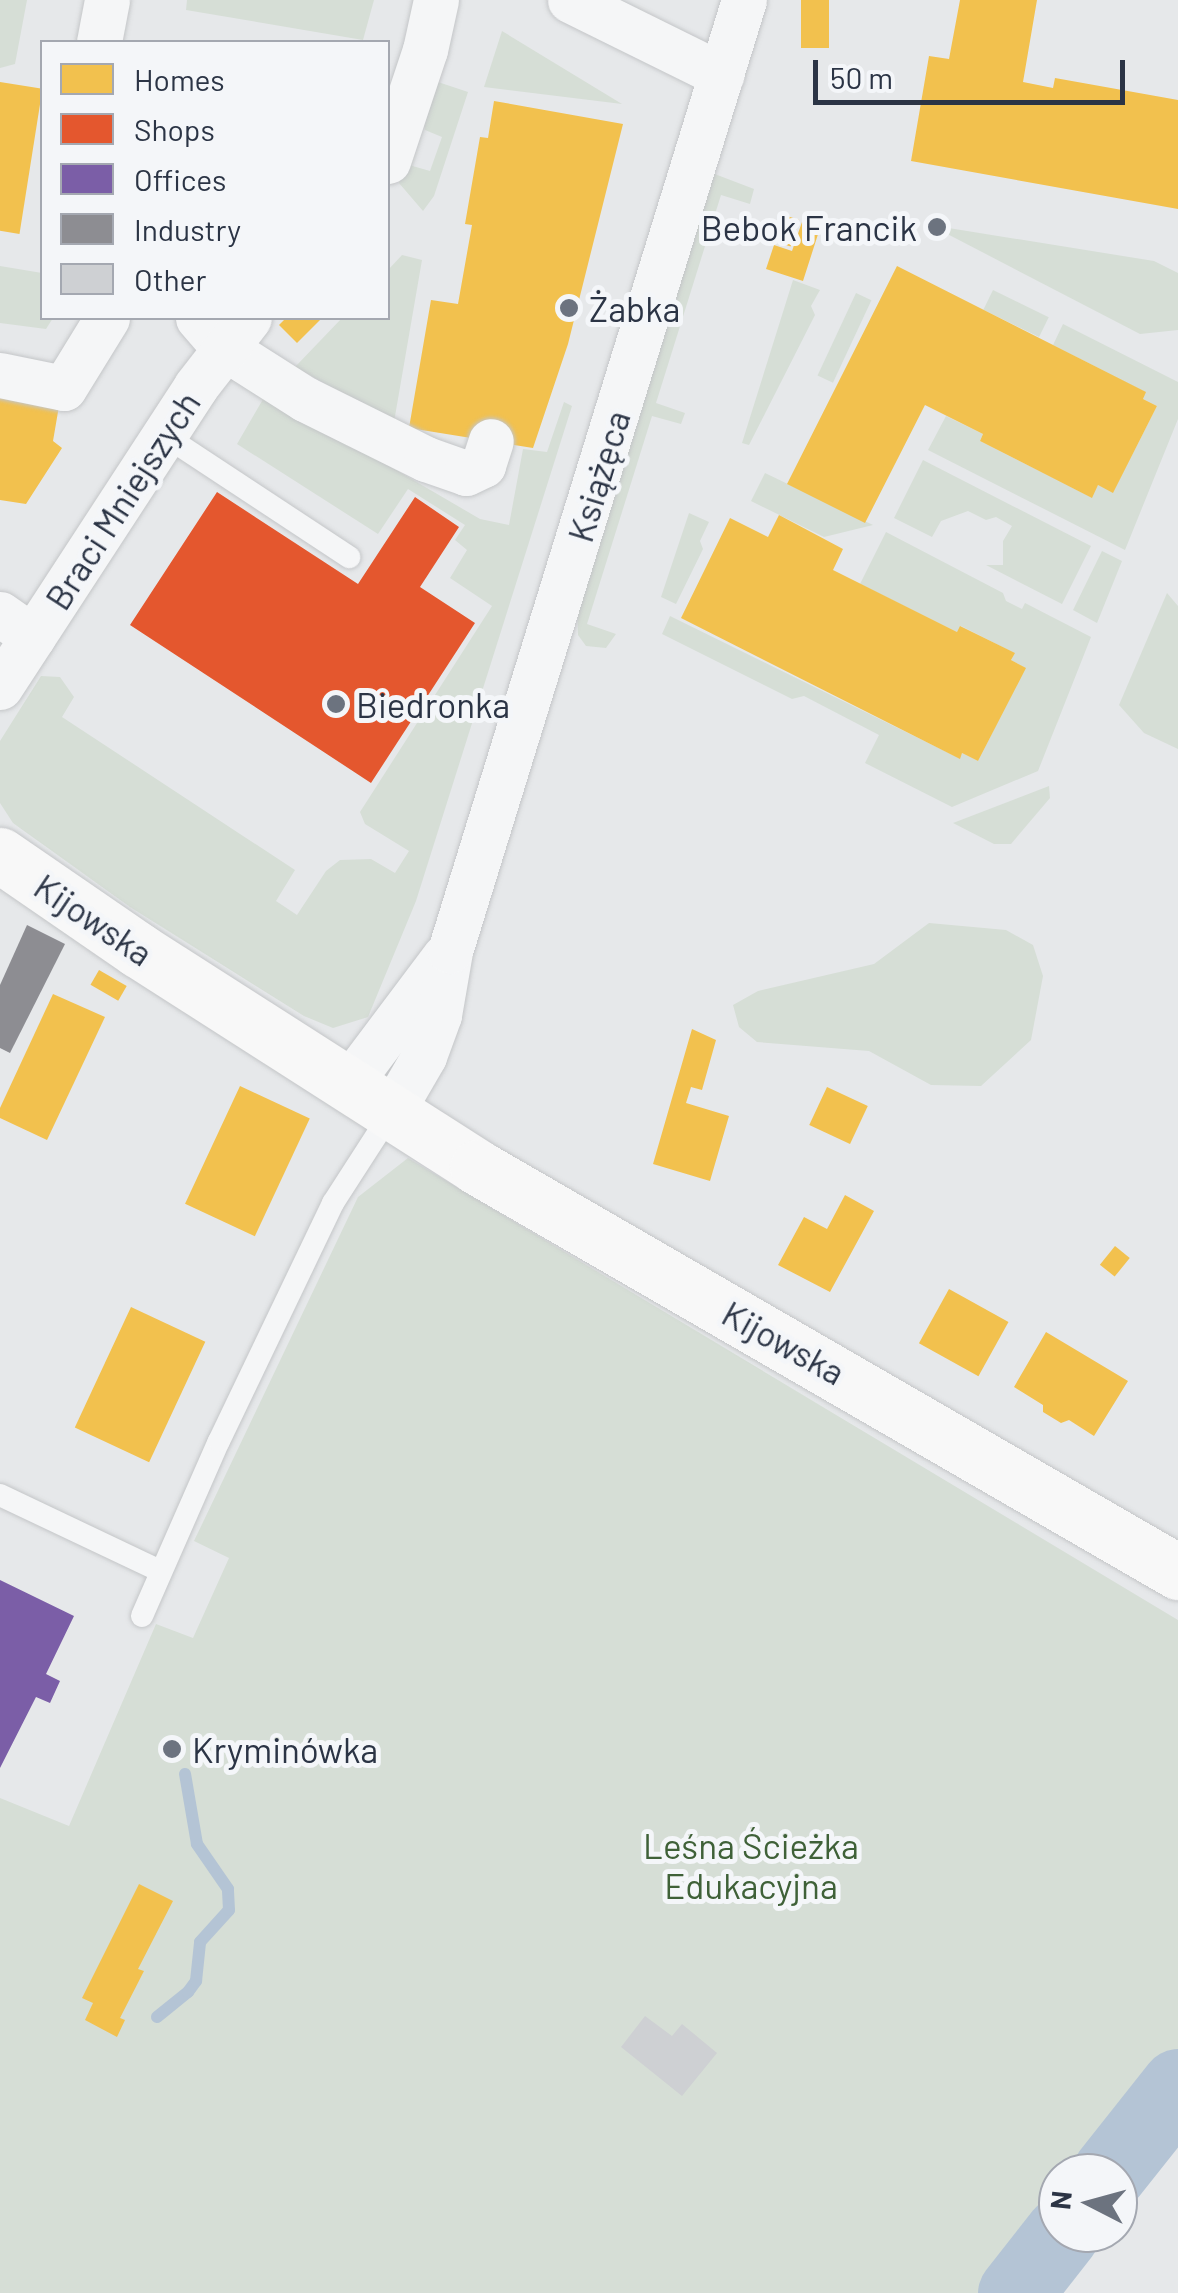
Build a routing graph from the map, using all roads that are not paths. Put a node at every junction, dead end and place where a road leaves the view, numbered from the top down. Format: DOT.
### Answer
graph roads {
  1 [pos="107,0"];
  2 [pos="436,0"];
  3 [pos="570,0"];
  4 [pos="744,0"];
  5 [pos="99,40"];
  6 [pos="722,75"];
  7 [pos="390,156"];
  8 [pos="106,320"];
  9 [pos="223,327"];
  10 [pos="0,375"];
  11 [pos="164,435"];
  12 [pos="491,441"];
  13 [pos="350,556"];
  14 [pos="17,625"];
  15 [pos="0,687"];
  16 [pos="0,854"];
  17 [pos="369,1099"];
  18 [pos="0,1496"];
  19 [pos="160,1572"];
  20 [pos="1178,1572"];
  21 [pos="142,1616"];
  1 -- 5 [label="street"];
  2 -- 7 [label="street"];
  3 -- 6 [label="street"];
  4 -- 6 [label="street, Książęca"];
  6 -- 17 [label="street, Książęca"];
  8 -- 10 [label="street"];
  9 -- 11 [label="street, Braci Mniejszych"];
  9 -- 12 [label="street"];
  11 -- 13 [label="lane"];
  11 -- 14 [label="street, Braci Mniejszych"];
  14 -- 15 [label="street, Braci Mniejszych"];
  16 -- 17 [label="street, Kijowska"];
  17 -- 19 [label="lane"];
  17 -- 20 [label="street, Kijowska"];
  18 -- 19 [label="lane"];
  19 -- 21 [label="lane"];
}
